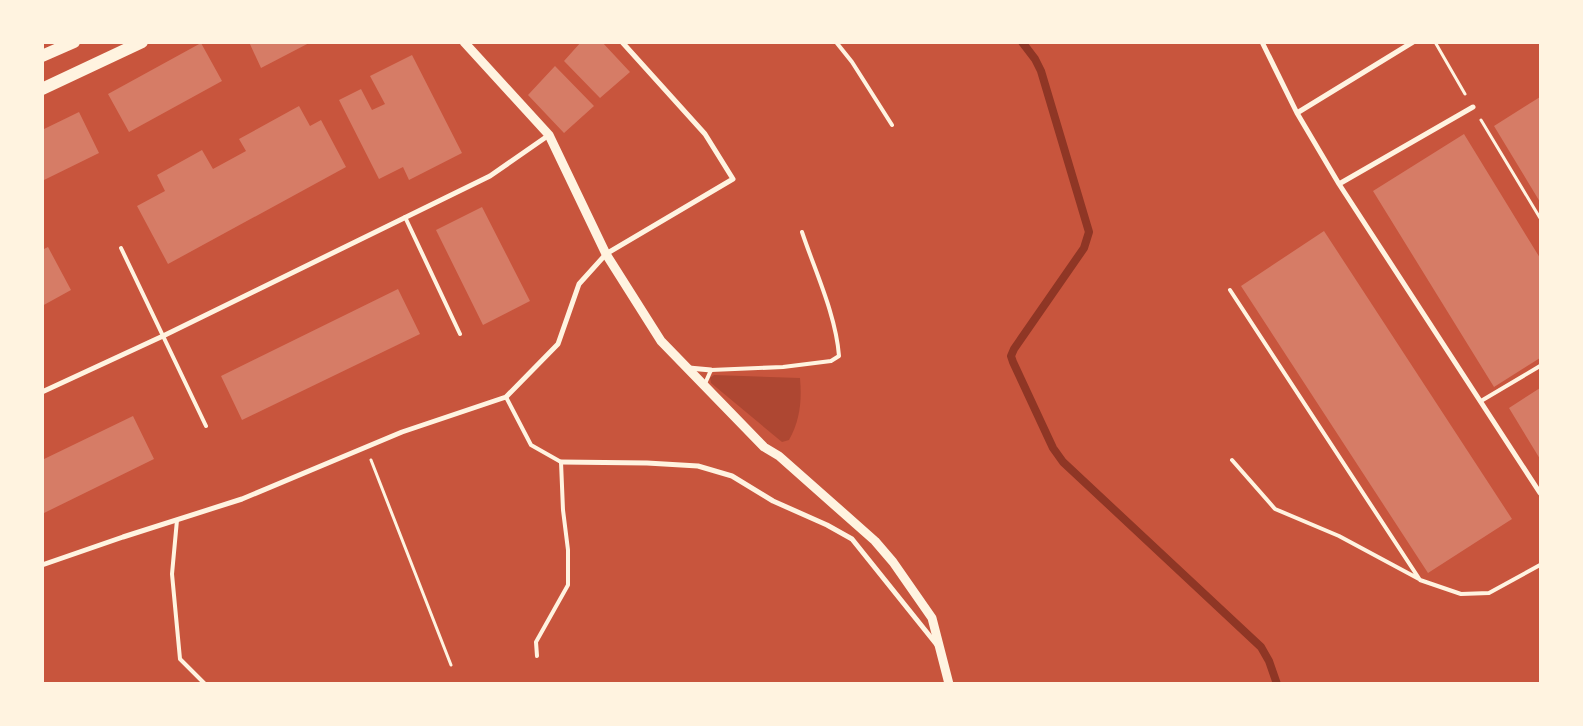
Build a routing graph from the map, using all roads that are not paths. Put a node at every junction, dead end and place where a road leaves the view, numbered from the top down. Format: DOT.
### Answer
graph roads {
  1 [pos="74,42"];
  2 [pos="142,42"];
  3 [pos="464,42"];
  4 [pos="622,42"];
  5 [pos="836,42"];
  6 [pos="1262,42"];
  7 [pos="1413,42"];
  8 [pos="42,56"];
  9 [pos="42,89"];
  10 [pos="1473,107"];
  11 [pos="1297,112"];
  12 [pos="892,125"];
  13 [pos="549,135"];
  14 [pos="1338,184"];
  15 [pos="405,217"];
  16 [pos="802,232"];
  17 [pos="121,248"];
  18 [pos="606,254"];
  19 [pos="1230,290"];
  20 [pos="460,334"];
  21 [pos="163,336"];
  22 [pos="1540,366"];
  23 [pos="688,368"];
  24 [pos="711,370"];
  25 [pos="704,386"];
  26 [pos="42,392"];
  27 [pos="506,397"];
  28 [pos="1481,401"];
  29 [pos="206,426"];
  30 [pos="1232,460"];
  31 [pos="561,462"];
  32 [pos="1540,493"];
  33 [pos="177,520"];
  34 [pos="42,565"];
  35 [pos="1540,565"];
  36 [pos="1420,580"];
  37 [pos="942,652"];
  38 [pos="538,656"];
  39 [pos="205,684"];
  40 [pos="949,684"];
  1 -- 8 [label="main road"];
  2 -- 9 [label="main road"];
  3 -- 13 [label="street"];
  4 -- 18 [label="street"];
  5 -- 12 [label="lane"];
  6 -- 11 [label="street"];
  7 -- 11 [label="street"];
  10 -- 14 [label="street"];
  11 -- 14 [label="street"];
  13 -- 15 [label="street"];
  13 -- 18 [label="street"];
  14 -- 28 [label="street"];
  15 -- 20 [label="lane"];
  15 -- 21 [label="street"];
  16 -- 24 [label="lane"];
  17 -- 21 [label="lane"];
  18 -- 23 [label="street"];
  18 -- 27 [label="street"];
  19 -- 36 [label="lane"];
  21 -- 26 [label="street"];
  21 -- 29 [label="lane"];
  22 -- 28 [label="lane"];
  23 -- 24 [label="street"];
  23 -- 25 [label="street"];
  24 -- 25 [label="lane"];
  25 -- 37 [label="street"];
  27 -- 31 [label="lane"];
  27 -- 33 [label="street"];
  28 -- 32 [label="street"];
  30 -- 36 [label="lane"];
  31 -- 37 [label="street"];
  31 -- 38 [label="lane"];
  33 -- 34 [label="street"];
  33 -- 39 [label="lane"];
  35 -- 36 [label="lane"];
  37 -- 40 [label="street"];
}
